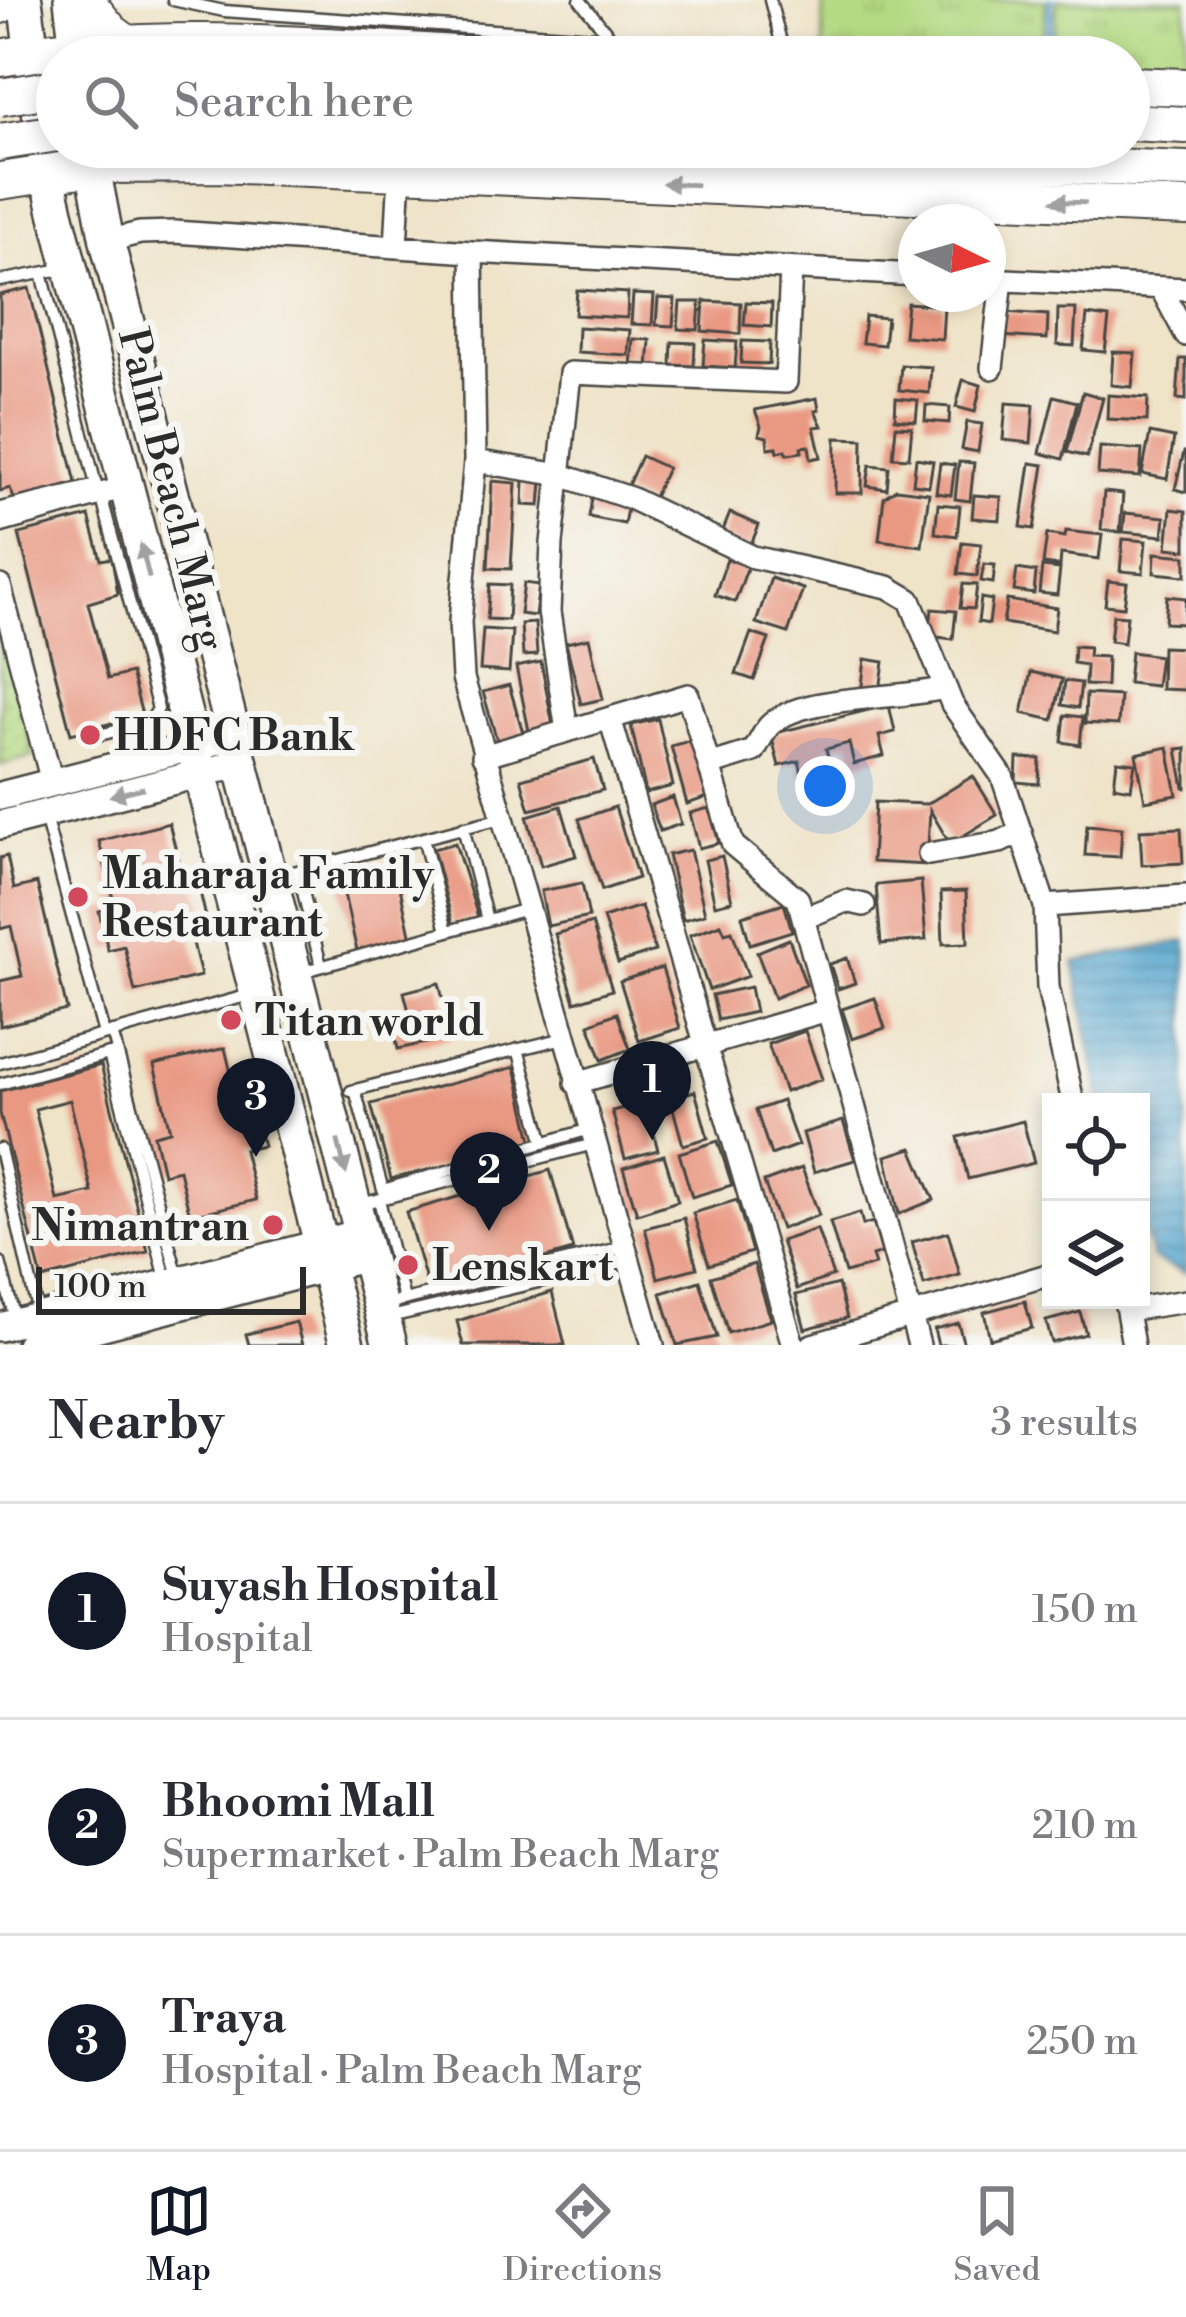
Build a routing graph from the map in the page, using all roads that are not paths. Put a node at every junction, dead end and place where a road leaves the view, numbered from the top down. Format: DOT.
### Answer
graph roads {
  1 [pos="26,0"];
  2 [pos="70,0"];
  3 [pos="86,0"];
  4 [pos="172,0"];
  5 [pos="580,0"];
  6 [pos="770,0"];
  7 [pos="75,36"];
  8 [pos="117,36"];
  9 [pos="582,36"];
  10 [pos="609,36"];
  11 [pos="779,36"];
  12 [pos="16,56"];
  13 [pos="1150,86"];
  14 [pos="1186,87"];
  15 [pos="36,91"];
  16 [pos="0,97"];
  17 [pos="1150,123"];
  18 [pos="1186,125"];
  19 [pos="36,131"];
  20 [pos="36,137"];
  21 [pos="0,142"];
  22 [pos="46,168"];
  23 [pos="59,168"];
  24 [pos="93,168"];
  25 [pos="295,168"];
  26 [pos="1135,168"];
  27 [pos="1186,170"];
  28 [pos="47,172"];
  29 [pos="400,172"];
  30 [pos="0,181"];
  31 [pos="1186,207"];
  32 [pos="107,241"];
  33 [pos="396,247"];
  34 [pos="472,252"];
  35 [pos="791,268"];
  36 [pos="56,270"];
  37 [pos="898,274"];
  38 [pos="1006,280"];
  39 [pos="0,281"];
  40 [pos="1161,288"];
  41 [pos="1186,289"];
  42 [pos="994,312"];
  43 [pos="1186,335"];
  44 [pos="992,368"];
  45 [pos="476,461"];
  46 [pos="561,475"];
  47 [pos="112,487"];
  48 [pos="1,509"];
  49 [pos="0,586"];
  50 [pos="944,688"];
  51 [pos="610,718"];
  52 [pos="567,731"];
  53 [pos="99,735"];
  54 [pos="237,749"];
  55 [pos="483,756"];
  56 [pos="196,760"];
  57 [pos="709,765"];
  58 [pos="52,782"];
  59 [pos="0,796"];
  60 [pos="44,813"];
  61 [pos="501,818"];
  62 [pos="0,825"];
  63 [pos="463,827"];
  64 [pos="1021,832"];
  65 [pos="423,838"];
  66 [pos="929,854"];
  67 [pos="284,874"];
  68 [pos="1186,896"];
  69 [pos="863,905"];
  70 [pos="1045,906"];
  71 [pos="526,909"];
  72 [pos="804,918"];
  73 [pos="487,920"];
  74 [pos="447,931"];
  75 [pos="308,970"];
  76 [pos="259,992"];
  77 [pos="828,1010"];
  78 [pos="108,1033"];
  79 [pos="564,1038"];
  80 [pos="706,1046"];
  81 [pos="518,1049"];
  82 [pos="473,1061"];
  83 [pos="0,1063"];
  84 [pos="476,1075"];
  85 [pos="576,1083"];
  86 [pos="0,1084"];
  87 [pos="1071,1093"];
  88 [pos="341,1094"];
  89 [pos="592,1137"];
  90 [pos="544,1143"];
  91 [pos="0,1148"];
  92 [pos="365,1224"];
  93 [pos="626,1254"];
  94 [pos="324,1255"];
  95 [pos="0,1262"];
  96 [pos="1042,1277"];
  97 [pos="173,1282"];
  98 [pos="1186,1301"];
  99 [pos="1150,1303"];
  100 [pos="1127,1309"];
  101 [pos="911,1316"];
  102 [pos="389,1317"];
  103 [pos="26,1333"];
  104 [pos="347,1345"];
  105 [pos="653,1345"];
  106 [pos="793,1345"];
  107 [pos="812,1345"];
  108 [pos="919,1345"];
  109 [pos="1133,1345"];
  1 -- 12 [label="main road, Palm Beach Marg"];
  2 -- 7 [label="main road"];
  3 -- 8 [label="highway"];
  4 -- 9 [label="lane"];
  5 -- 10 [label="lane"];
  6 -- 11 [label="lane"];
  12 -- 19 [label="main road, Palm Beach Marg"];
  13 -- 14 [label="highway"];
  15 -- 16 [label="highway, bridge"];
  17 -- 18 [label="highway"];
  20 -- 21 [label="highway, bridge"];
  22 -- 28 [label="main road, Palm Beach Marg"];
  23 -- 28 [label="highway"];
  24 -- 32 [label="main road, Palm Beach Marg"];
  25 -- 29 [label="highway"];
  26 -- 27 [label="highway"];
  28 -- 30 [label="highway"];
  28 -- 36 [label="main road, Palm Beach Marg"];
  31 -- 29 [label="highway, one-way"];
  29 -- 33 [label="street"];
  32 -- 33 [label="street"];
  32 -- 54 [label="main road, Palm Beach Marg"];
  33 -- 34 [label="street"];
  34 -- 35 [label="street"];
  34 -- 45 [label="street"];
  35 -- 37 [label="street"];
  35 -- 46 [label="street"];
  36 -- 39 [label="lane"];
  36 -- 47 [label="main road, Palm Beach Marg"];
  38 -- 40 [label="street"];
  40 -- 41 [label="street"];
  40 -- 43 [label="street"];
  42 -- 44 [label="street"];
  45 -- 46 [label="street"];
  45 -- 55 [label="street"];
  46 -- 50 [label="street"];
  46 -- 52 [label="street"];
  47 -- 48 [label="street"];
  47 -- 53 [label="lane"];
  56 -- 47 [label="main road, Palm Beach Marg, one-way"];
  49 -- 58 [label="street"];
  50 -- 57 [label="street"];
  50 -- 64 [label="street"];
  51 -- 52 [label="street"];
  51 -- 57 [label="street"];
  51 -- 80 [label="street"];
  52 -- 55 [label="street"];
  54 -- 56 [label="street"];
  54 -- 67 [label="main road, Palm Beach Marg"];
  55 -- 61 [label="street"];
  56 -- 58 [label="street"];
  56 -- 60 [label="street, one-way"];
  56 -- 76 [label="main road, Palm Beach Marg"];
  57 -- 72 [label="street"];
  58 -- 59 [label="street"];
  60 -- 62 [label="street"];
  60 -- 78 [label="lane"];
  61 -- 63 [label="lane"];
  61 -- 71 [label="street"];
  63 -- 65 [label="lane"];
  63 -- 73 [label="lane"];
  64 -- 66 [label="street"];
  64 -- 70 [label="street"];
  65 -- 67 [label="lane"];
  65 -- 74 [label="lane"];
  67 -- 75 [label="main road, Palm Beach Marg"];
  68 -- 70 [label="street"];
  69 -- 72 [label="street"];
  70 -- 87 [label="street"];
  71 -- 73 [label="lane"];
  71 -- 79 [label="street"];
  72 -- 77 [label="street"];
  73 -- 74 [label="lane"];
  74 -- 75 [label="lane"];
  75 -- 88 [label="main road, Palm Beach Marg"];
  76 -- 78 [label="lane"];
  76 -- 94 [label="main road, Palm Beach Marg"];
  77 -- 80 [label="street"];
  77 -- 101 [label="street"];
  78 -- 83 [label="lane"];
  78 -- 97 [label="lane"];
  79 -- 81 [label="lane"];
  79 -- 85 [label="street"];
  80 -- 85 [label="street"];
  80 -- 106 [label="street"];
  81 -- 82 [label="lane"];
  81 -- 90 [label="lane"];
  82 -- 84 [label="lane"];
  82 -- 88 [label="lane"];
  85 -- 89 [label="street"];
  86 -- 97 [label="lane"];
  88 -- 90 [label="lane"];
  88 -- 92 [label="main road, Palm Beach Marg, one-way"];
  89 -- 90 [label="lane"];
  89 -- 92 [label="lane"];
  89 -- 93 [label="street"];
  91 -- 103 [label="lane"];
  92 -- 94 [label="street"];
  92 -- 102 [label="main road, Palm Beach Marg"];
  92 -- 102 [label="lane"];
  93 -- 102 [label="lane"];
  93 -- 102 [label="lane"];
  93 -- 105 [label="street"];
  94 -- 97 [label="street"];
  94 -- 103 [label="street"];
  94 -- 104 [label="main road, Palm Beach Marg"];
  95 -- 103 [label="lane"];
  96 -- 101 [label="street"];
  97 -- 103 [label="street"];
  98 -- 99 [label="street"];
  100 -- 109 [label="street"];
  101 -- 107 [label="street"];
  101 -- 108 [label="street"];
}
